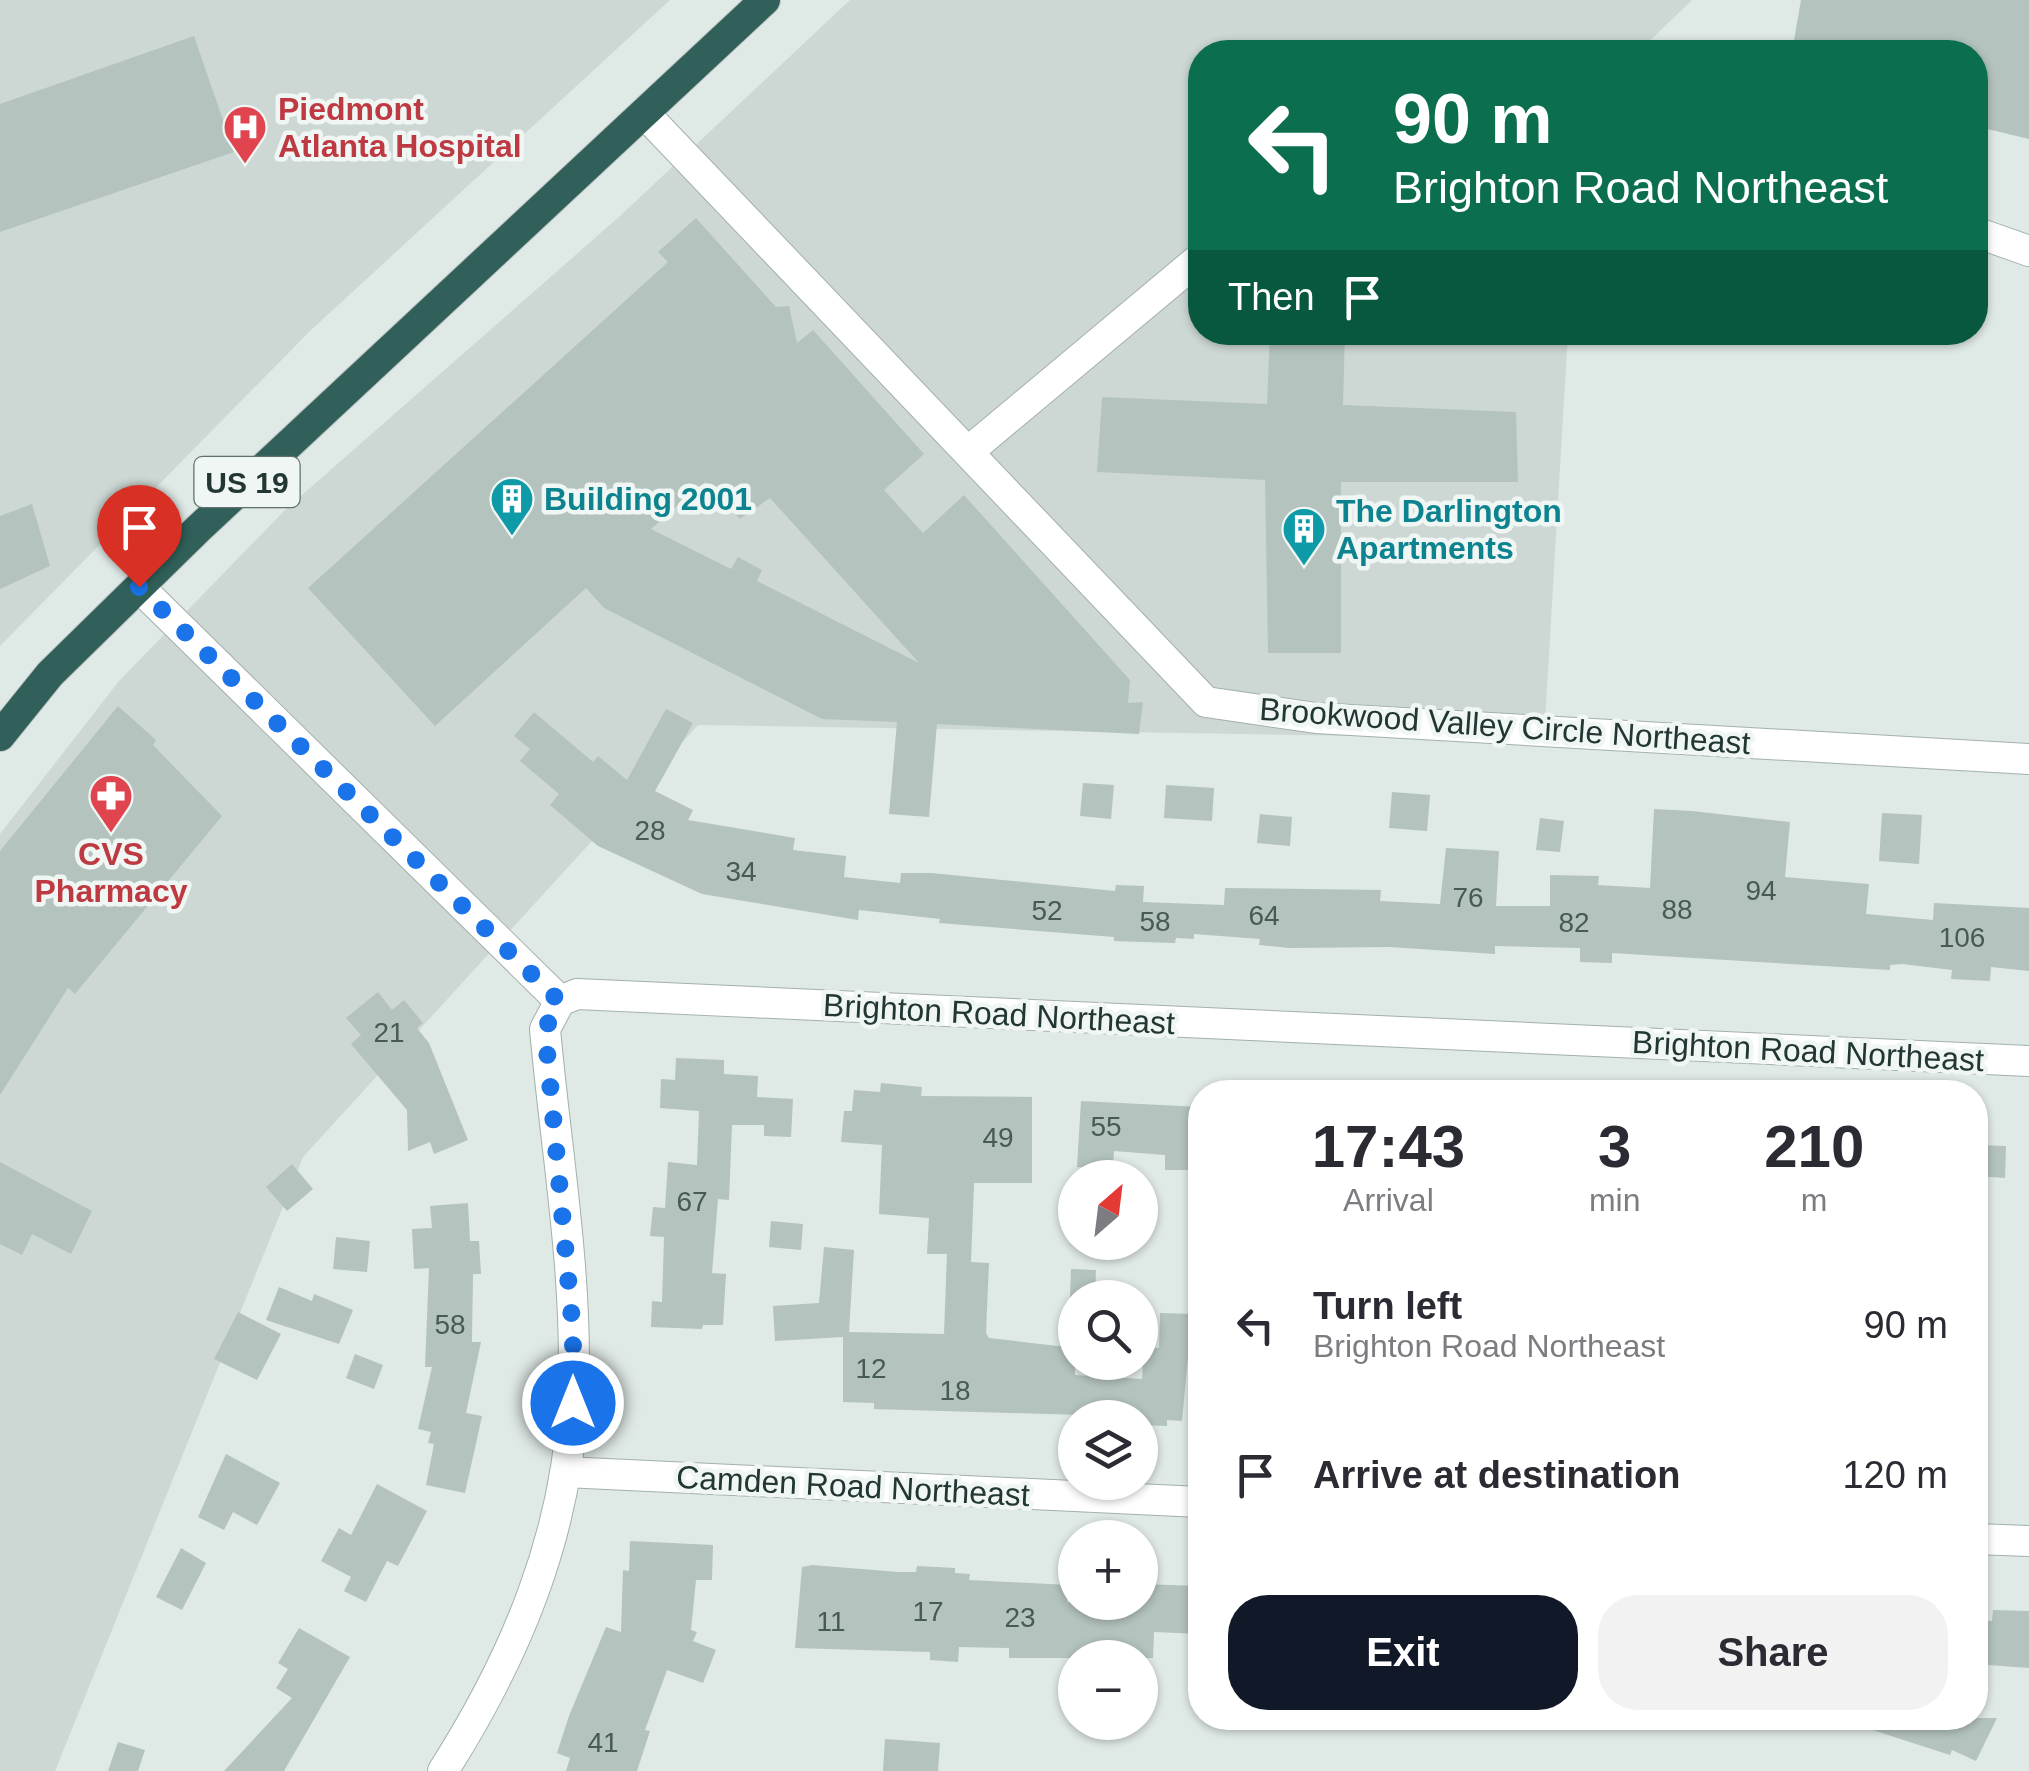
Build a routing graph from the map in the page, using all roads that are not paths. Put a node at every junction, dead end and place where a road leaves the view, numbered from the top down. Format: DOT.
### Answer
graph roads {
  1 [pos="765,0"];
  2 [pos="645,114"];
  3 [pos="1988,237"];
  4 [pos="2029,251"];
  5 [pos="1188,268"];
  6 [pos="969,452"];
  7 [pos="139,587"];
  8 [pos="0,736"];
  9 [pos="2029,759"];
  10 [pos="560,1002"];
  11 [pos="2029,1061"];
  12 [pos="565,1472"];
  13 [pos="1188,1501"];
  14 [pos="1988,1540"];
  15 [pos="2029,1542"];
  16 [pos="443,1771"];
  1 -- 2 [label="highway, US 19"];
  2 -- 6 [label="street, Brookwood Valley Circle Northeast"];
  2 -- 7 [label="highway, US 19"];
  3 -- 4 [label="street"];
  5 -- 6 [label="street"];
  6 -- 9 [label="street, Brookwood Valley Circle Northeast"];
  7 -- 8 [label="highway, US 19"];
  7 -- 10 [label="street"];
  10 -- 11 [label="street, Brighton Road Northeast"];
  10 -- 12 [label="street"];
  12 -- 13 [label="street, Camden Road Northeast"];
  12 -- 16 [label="street"];
  14 -- 15 [label="street"];
}
